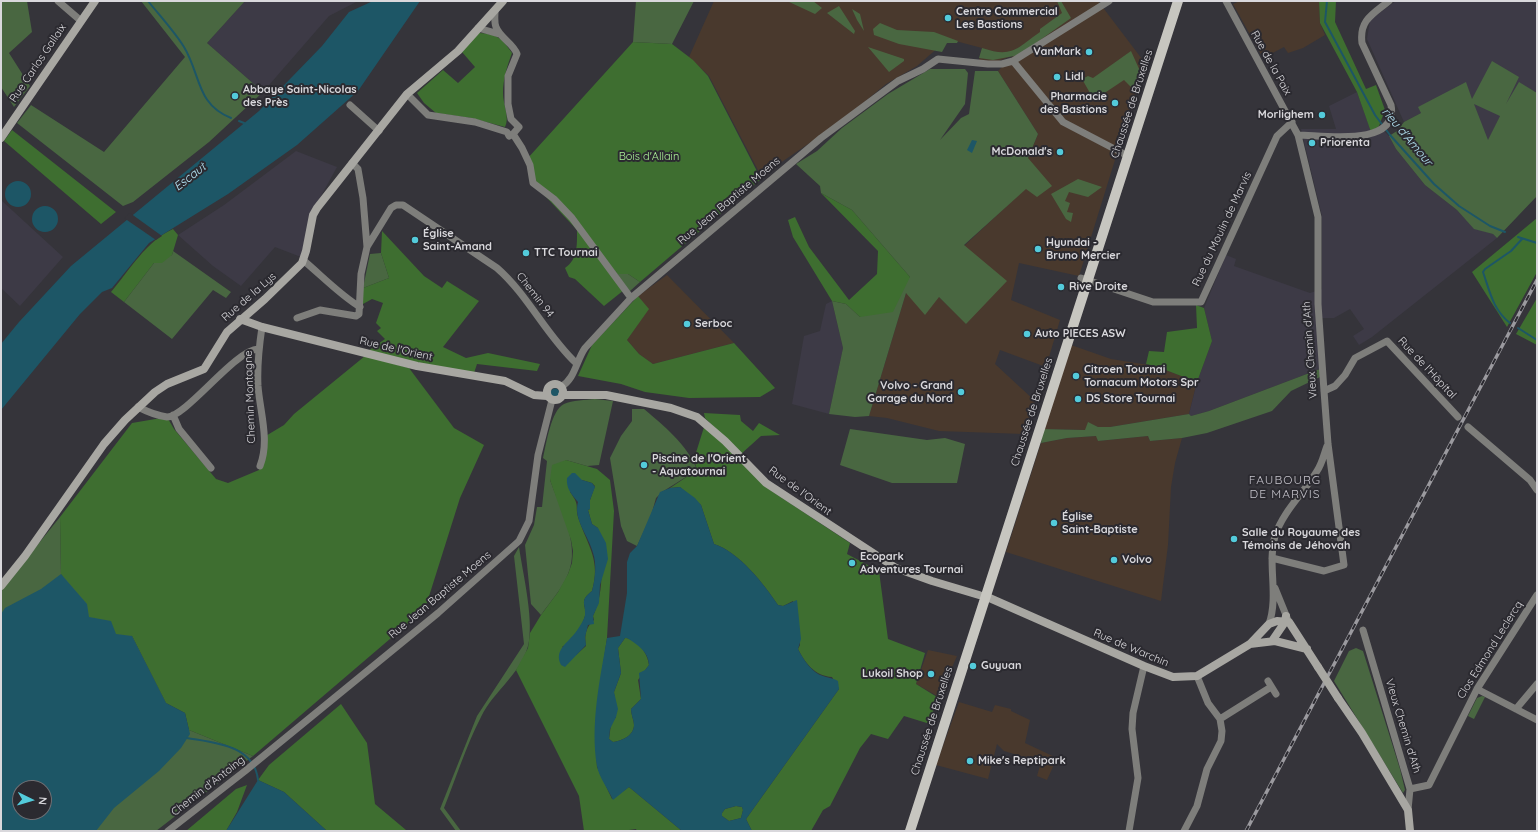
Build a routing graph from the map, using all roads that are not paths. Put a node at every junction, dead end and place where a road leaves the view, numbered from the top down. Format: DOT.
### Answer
graph roads {
  1 [pos="58,1"];
  2 [pos="95,1"];
  3 [pos="503,1"];
  4 [pos="1109,1"];
  5 [pos="1172,1"];
  6 [pos="1178,1"];
  7 [pos="1226,1"];
  8 [pos="1389,1"];
  9 [pos="495,11"];
  10 [pos="80,20"];
  11 [pos="478,28"];
  12 [pos="499,34"];
  13 [pos="1013,61"];
  14 [pos="407,94"];
  15 [pos="350,105"];
  16 [pos="1292,122"];
  17 [pos="379,131"];
  18 [pos="514,134"];
  19 [pos="1298,135"];
  20 [pos="1,138"];
  21 [pos="1125,155"];
  22 [pos="352,162"];
  23 [pos="367,247"];
  24 [pos="303,260"];
  25 [pos="1085,279"];
  26 [pos="631,298"];
  27 [pos="360,307"];
  28 [pos="297,318"];
  29 [pos="240,319"];
  30 [pos="262,327"];
  31 [pos="258,349"];
  32 [pos="576,363"];
  33 [pos="562,391"];
  34 [pos="1324,391"];
  35 [pos="550,398"];
  36 [pos="138,407"];
  37 [pos="172,415"];
  38 [pos="1458,417"];
  39 [pos="1468,427"];
  40 [pos="1328,444"];
  41 [pos="260,466"];
  42 [pos="211,468"];
  43 [pos="1537,490"];
  44 [pos="1272,558"];
  45 [pos="1,586"];
  46 [pos="1274,586"];
  47 [pos="982,595"];
  48 [pos="1537,595"];
  49 [pos="1287,620"];
  50 [pos="1269,624"];
  51 [pos="1363,630"];
  52 [pos="1272,641"];
  53 [pos="1250,644"];
  54 [pos="1307,650"];
  55 [pos="1144,666"];
  56 [pos="1197,676"];
  57 [pos="1537,684"];
  58 [pos="1477,688"];
  59 [pos="1276,694"];
  60 [pos="1516,709"];
  61 [pos="1220,719"];
  62 [pos="1537,720"];
  63 [pos="261,758"];
  64 [pos="1410,789"];
  65 [pos="1408,810"];
  66 [pos="168,831"];
  67 [pos="903,831"];
  68 [pos="910,831"];
  69 [pos="1129,831"];
  70 [pos="1184,831"];
  71 [pos="1410,831"];
  1 -- 10 [label="street"];
  2 -- 10 [label="street, Rue Carlos Gallaix"];
  3 -- 9 [label="street, Rue de la Lys"];
  4 -- 13 [label="street"];
  5 -- 21 [label="main road, Chaussée de Bruxelles"];
  6 -- 21 [label="main road, Chaussée de Bruxelles"];
  7 -- 16 [label="street, Rue de la Paix"];
  8 -- 19 [label="street"];
  9 -- 11 [label="street, Rue de la Lys"];
  9 -- 12 [label="street"];
  10 -- 20 [label="street, Rue Carlos Gallaix"];
  11 -- 12 [label="street"];
  11 -- 14 [label="street, Rue de la Lys"];
  12 -- 18 [label="street"];
  13 -- 21 [label="street"];
  13 -- 26 [label="street, Rue Jean Baptiste Moens"];
  14 -- 17 [label="street, Rue de la Lys"];
  14 -- 18 [label="street"];
  15 -- 17 [label="street"];
  16 -- 19 [label="street, Rue de la Paix"];
  16 -- 25 [label="street, Rue du Moulin de Marvis"];
  17 -- 22 [label="street, Rue de la Lys"];
  18 -- 26 [label="street"];
  19 -- 34 [label="street, Vieux Chemin d'Ath"];
  21 -- 25 [label="main road, Chaussée de Bruxelles"];
  22 -- 23 [label="street"];
  22 -- 24 [label="street, Rue de la Lys"];
  23 -- 27 [label="street"];
  23 -- 32 [label="street, Chemin 94"];
  24 -- 27 [label="street"];
  24 -- 29 [label="street, Rue de la Lys"];
  25 -- 47 [label="main road, Chaussée de Bruxelles"];
  26 -- 32 [label="street, Rue Jean Baptiste Moens"];
  27 -- 28 [label="street"];
  29 -- 30 [label="street, Rue de l'Orient"];
  29 -- 36 [label="street, Rue de la Lys"];
  30 -- 31 [label="street, Chemin Montagne"];
  30 -- 35 [label="street, Rue de l'Orient"];
  31 -- 37 [label="street"];
  31 -- 41 [label="street, Chemin Montagne"];
  32 -- 33 [label="street, Rue Jean Baptiste Moens"];
  33 -- 35 [label="street"];
  33 -- 35 [label="street"];
  33 -- 47 [label="street, Rue de l'Orient"];
  34 -- 38 [label="street, Rue de l'Hôpital"];
  34 -- 40 [label="street, Vieux Chemin d'Ath"];
  35 -- 63 [label="street, Rue Jean Baptiste Moens"];
  36 -- 37 [label="street"];
  36 -- 45 [label="street, Rue de la Lys"];
  37 -- 42 [label="street"];
  39 -- 43 [label="street"];
  40 -- 44 [label="street"];
  40 -- 44 [label="street, Vieux Chemin d'Ath"];
  44 -- 46 [label="street"];
  46 -- 49 [label="street"];
  46 -- 50 [label="street"];
  47 -- 55 [label="street, Rue de Warchin"];
  47 -- 67 [label="main road, Chaussée de Bruxelles"];
  47 -- 68 [label="main road, Chaussée de Bruxelles"];
  48 -- 58 [label="street, Clos Edmond Leclercq"];
  49 -- 50 [label="street"];
  49 -- 52 [label="street"];
  49 -- 54 [label="street"];
  50 -- 53 [label="street, Rue de Warchin"];
  51 -- 64 [label="street, Vieux Chemin d'Ath"];
  52 -- 53 [label="street"];
  52 -- 54 [label="street"];
  53 -- 56 [label="street, Rue de Warchin"];
  54 -- 65 [label="street, bridge"];
  55 -- 56 [label="street, Rue de Warchin"];
  55 -- 69 [label="street"];
  56 -- 61 [label="street"];
  57 -- 60 [label="street"];
  58 -- 60 [label="street"];
  58 -- 64 [label="street, Clos Edmond Leclercq"];
  59 -- 61 [label="street"];
  60 -- 62 [label="street"];
  61 -- 70 [label="street"];
  63 -- 66 [label="street, Chemin d'Antoing"];
  64 -- 65 [label="street, Vieux Chemin d'Ath"];
  65 -- 71 [label="street, Vieux Chemin d'Ath"];
}
